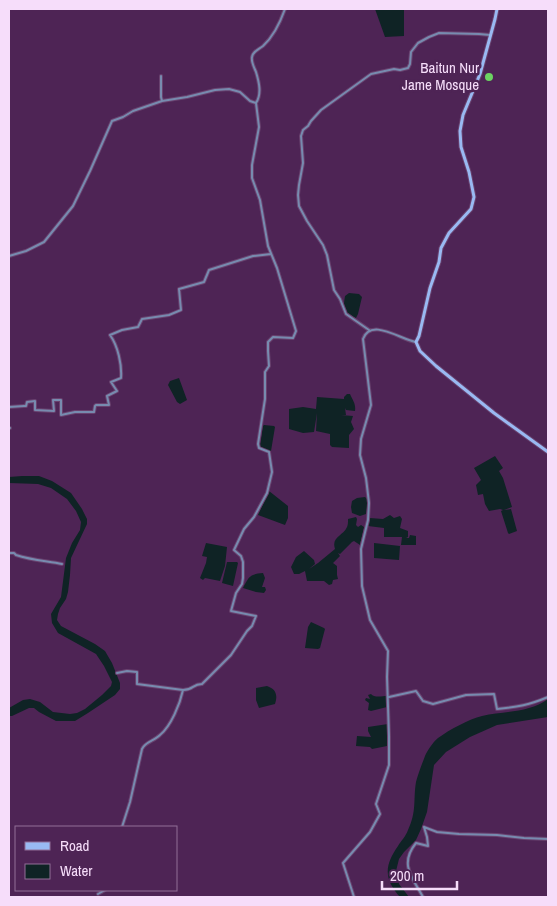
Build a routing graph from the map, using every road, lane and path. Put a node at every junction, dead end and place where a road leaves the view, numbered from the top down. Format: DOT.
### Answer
graph roads {
  1 [pos="285,9"];
  2 [pos="497,9"];
  3 [pos="490,35"];
  4 [pos="161,76"];
  5 [pos="162,101"];
  6 [pos="256,103"];
  7 [pos="271,254"];
  8 [pos="9,256"];
  9 [pos="369,330"];
  10 [pos="416,342"];
  11 [pos="9,407"];
  12 [pos="548,452"];
  13 [pos="9,553"];
  14 [pos="62,564"];
  15 [pos="117,674"];
  16 [pos="183,690"];
  17 [pos="388,697"];
  18 [pos="548,697"];
  19 [pos="122,826"];
  20 [pos="548,839"];
  21 [pos="103,891"];
  22 [pos="98,894"];
  23 [pos="354,897"];
  24 [pos="423,897"];
  1 -- 6 [label="street"];
  2 -- 3 [label="street"];
  3 -- 9 [label="street"];
  3 -- 10 [label="street"];
  4 -- 5 [label="street"];
  5 -- 6 [label="street"];
  5 -- 8 [label="street"];
  6 -- 7 [label="street"];
  7 -- 11 [label="street"];
  7 -- 16 [label="street"];
  9 -- 10 [label="street"];
  9 -- 17 [label="street"];
  10 -- 12 [label="street"];
  13 -- 14 [label="street"];
  15 -- 16 [label="street"];
  16 -- 19 [label="street"];
  17 -- 18 [label="street"];
  17 -- 23 [label="street"];
  20 -- 24 [label="street"];
  21 -- 22 [label="street"];
}
